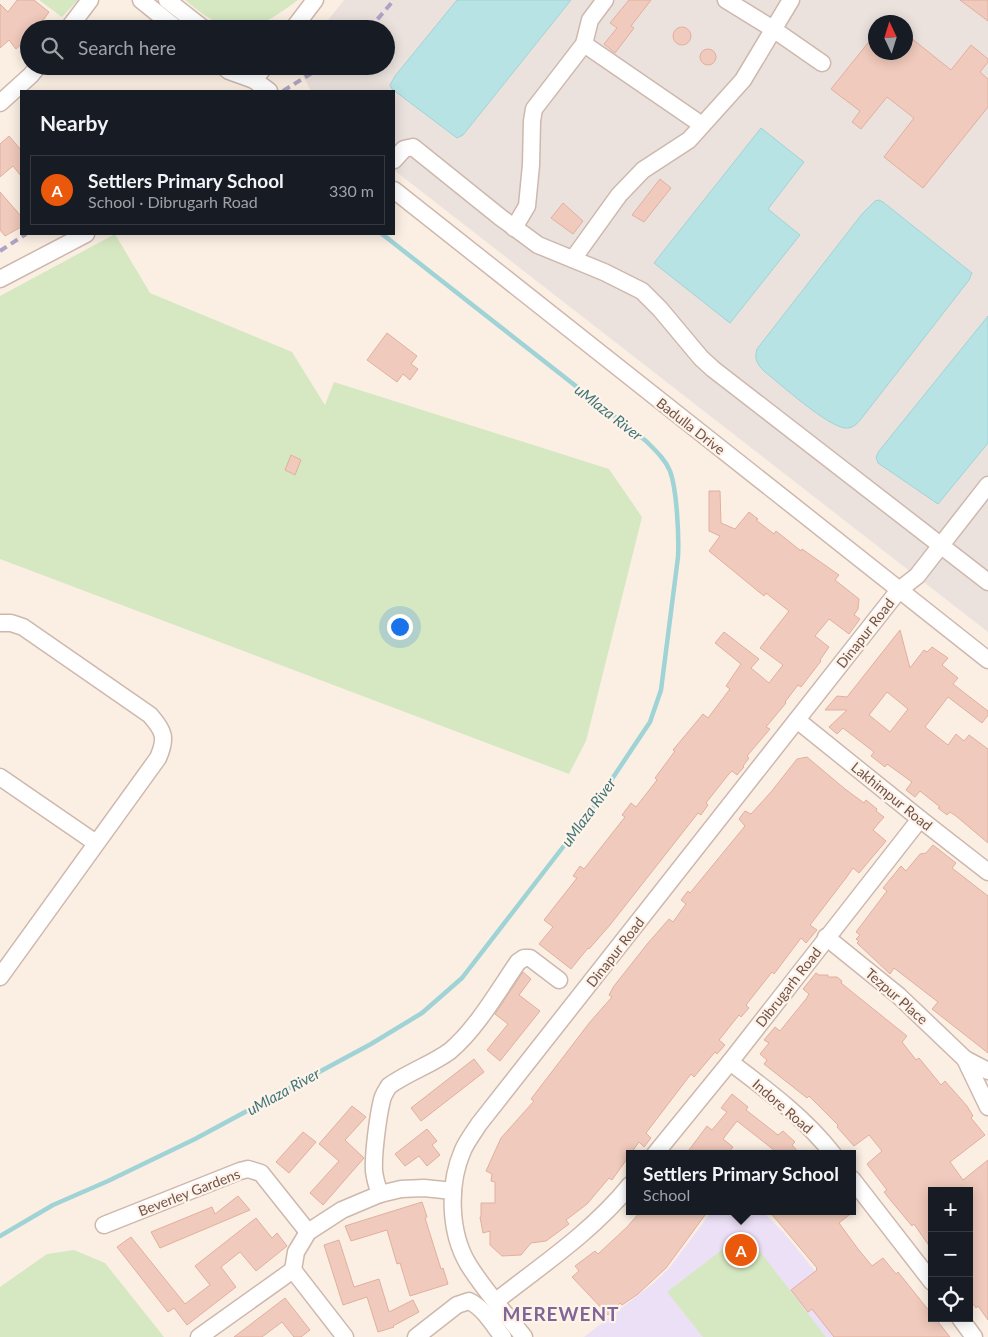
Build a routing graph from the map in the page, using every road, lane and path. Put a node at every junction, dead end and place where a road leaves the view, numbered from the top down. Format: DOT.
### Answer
graph roads {
  1 [pos="90,0"];
  2 [pos="141,0"];
  3 [pos="167,0"];
  4 [pos="315,0"];
  5 [pos="605,0"];
  6 [pos="726,0"];
  7 [pos="791,0"];
  8 [pos="75,20"];
  9 [pos="166,20"];
  10 [pos="193,20"];
  11 [pos="297,20"];
  12 [pos="773,29"];
  13 [pos="584,44"];
  14 [pos="822,63"];
  15 [pos="31,75"];
  16 [pos="240,75"];
  17 [pos="251,75"];
  18 [pos="258,75"];
  19 [pos="254,80"];
  20 [pos="268,90"];
  21 [pos="0,103"];
  22 [pos="702,125"];
  23 [pos="395,159"];
  24 [pos="395,191"];
  25 [pos="514,228"];
  26 [pos="84,235"];
  27 [pos="573,260"];
  28 [pos="0,279"];
  29 [pos="988,485"];
  30 [pos="942,545"];
  31 [pos="988,582"];
  32 [pos="899,590"];
  33 [pos="0,623"];
  34 [pos="988,660"];
  35 [pos="797,720"];
  36 [pos="0,777"];
  37 [pos="920,819"];
  38 [pos="96,843"];
  39 [pos="988,872"];
  40 [pos="826,937"];
  41 [pos="0,977"];
  42 [pos="559,980"];
  43 [pos="965,1059"];
  44 [pos="730,1062"];
  45 [pos="988,1071"];
  46 [pos="988,1106"];
  47 [pos="658,1150"];
  48 [pos="829,1150"];
  49 [pos="856,1184"];
  50 [pos="626,1190"];
  51 [pos="453,1191"];
  52 [pos="380,1194"];
  53 [pos="104,1225"];
  54 [pos="308,1232"];
  55 [pos="294,1270"];
  56 [pos="928,1277"];
  57 [pos="496,1301"];
  58 [pos="963,1322"];
  59 [pos="199,1337"];
  60 [pos="345,1337"];
  61 [pos="416,1337"];
  62 [pos="503,1337"];
  63 [pos="524,1337"];
  64 [pos="974,1337"];
  1 -- 8 [label="street"];
  2 -- 9 [label="street"];
  3 -- 10 [label="street"];
  4 -- 11 [label="street"];
  5 -- 13 [label="street"];
  6 -- 12 [label="street"];
  7 -- 12 [label="street"];
  12 -- 14 [label="street"];
  12 -- 22 [label="street"];
  13 -- 22 [label="street"];
  13 -- 25 [label="street"];
  15 -- 21 [label="street"];
  16 -- 19 [label="street"];
  17 -- 19 [label="street"];
  18 -- 19 [label="street"];
  19 -- 20 [label="street"];
  22 -- 27 [label="street"];
  23 -- 25 [label="street"];
  24 -- 32 [label="street, Badulla Drive"];
  25 -- 27 [label="street"];
  26 -- 28 [label="street"];
  27 -- 30 [label="street"];
  29 -- 30 [label="street, Dinapur Road"];
  30 -- 31 [label="street"];
  30 -- 32 [label="street, Dinapur Road"];
  32 -- 34 [label="street, Badulla Drive"];
  32 -- 35 [label="street, Dinapur Road"];
  33 -- 38 [label="street"];
  35 -- 37 [label="street, Lakhimpur Road"];
  35 -- 51 [label="street, Dinapur Road"];
  36 -- 38 [label="street"];
  37 -- 39 [label="street, Lakhimpur Road"];
  37 -- 40 [label="street, Dibrugarh Road"];
  38 -- 41 [label="street"];
  40 -- 43 [label="street, Tezpur Place"];
  40 -- 44 [label="street, Dibrugarh Road"];
  42 -- 52 [label="street"];
  43 -- 45 [label="street, Tezpur Place"];
  43 -- 46 [label="street, Tezpur Place"];
  44 -- 47 [label="street, Dibrugarh Road"];
  44 -- 48 [label="street, Indore Road"];
  49 -- 56 [label="street"];
  50 -- 57 [label="street"];
  51 -- 52 [label="street"];
  51 -- 57 [label="street, Dinapur Road"];
  52 -- 54 [label="street"];
  53 -- 54 [label="street, Beverley Gardens"];
  54 -- 55 [label="street"];
  55 -- 59 [label="street"];
  55 -- 60 [label="street"];
  57 -- 63 [label="street, Dinapur Road"];
  58 -- 64 [label="street"];
  61 -- 62 [label="street"];
}
